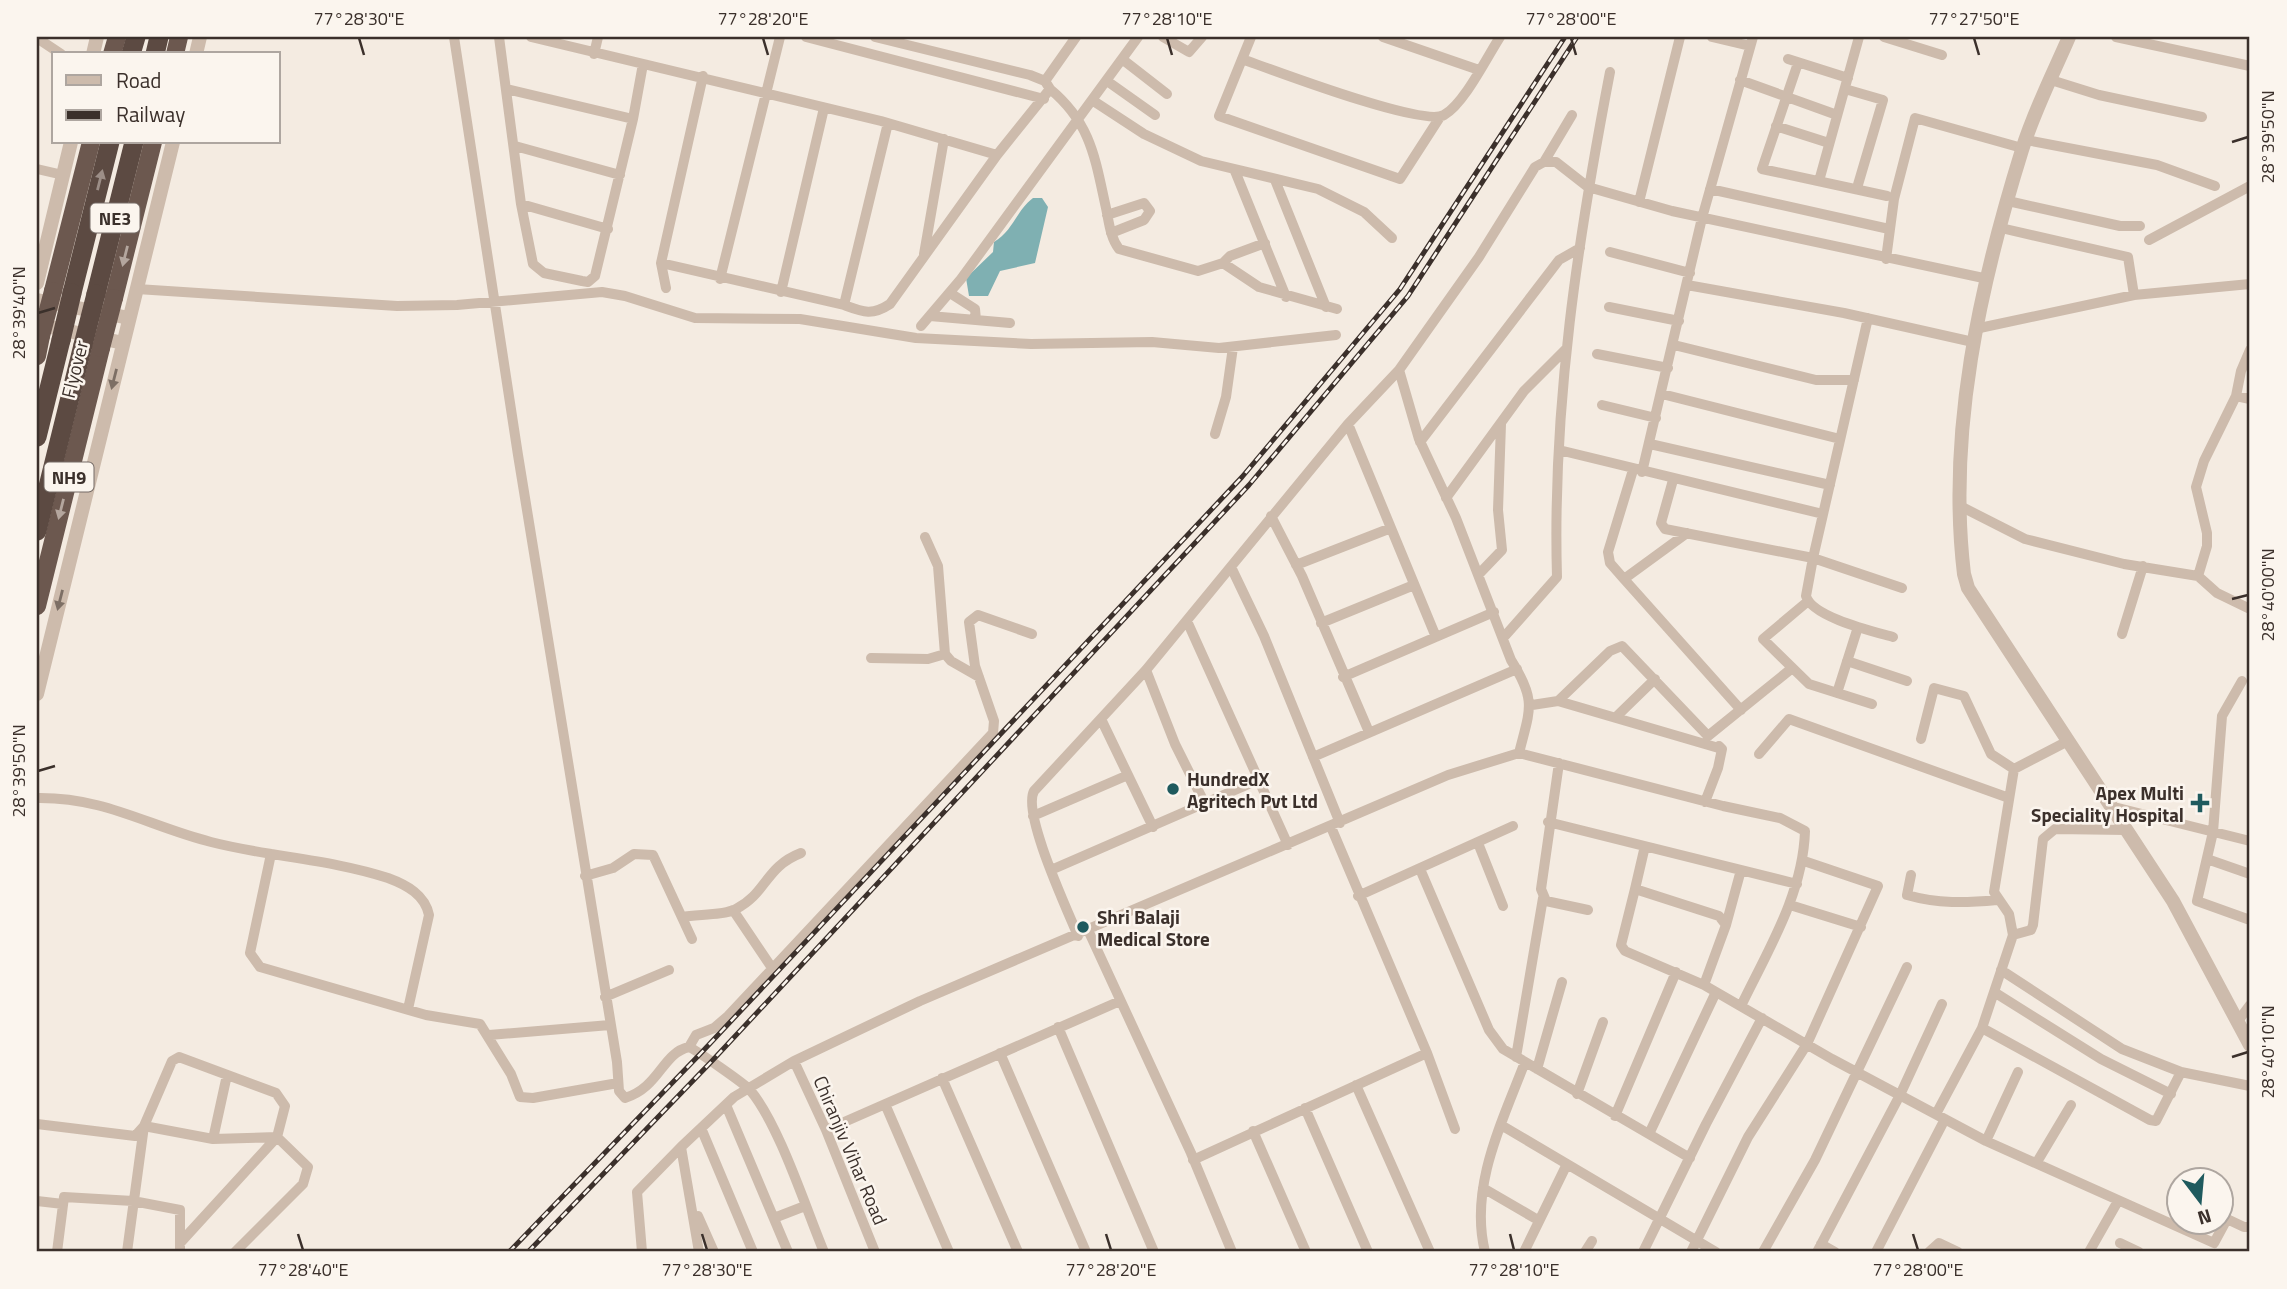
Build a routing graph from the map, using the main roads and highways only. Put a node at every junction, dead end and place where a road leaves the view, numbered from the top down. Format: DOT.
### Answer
graph roads {
  1 [pos="90,144"];
  2 [pos="109,144"];
  3 [pos="133,144"];
  4 [pos="152,144"];
  5 [pos="37,356"];
  6 [pos="37,438"];
  7 [pos="37,531"];
  8 [pos="37,606"];
  1 -- 5 [label="highway, Flyover, bridge"];
  6 -- 2 [label="highway, NE3, one-way, bridge"];
  3 -- 7 [label="highway, NE3, bridge"];
  4 -- 8 [label="highway, Flyover / NH9, one-way, bridge"];
}
